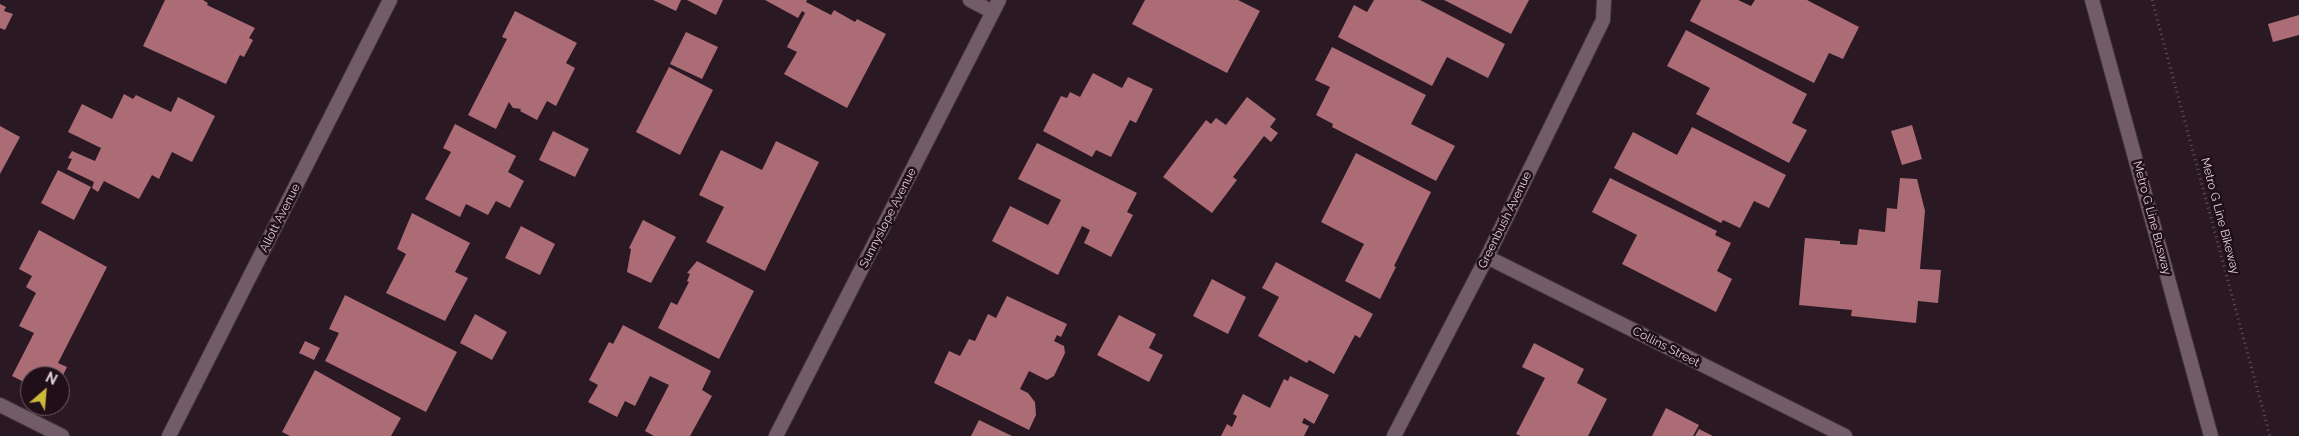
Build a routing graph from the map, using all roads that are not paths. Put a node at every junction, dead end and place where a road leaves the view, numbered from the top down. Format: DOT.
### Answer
graph roads {
  1 [pos="390,0"];
  2 [pos="970,0"];
  3 [pos="1604,0"];
  4 [pos="2092,0"];
  5 [pos="996,6"];
  6 [pos="1487,257"];
  7 [pos="0,405"];
  8 [pos="62,436"];
  9 [pos="169,436"];
  10 [pos="776,436"];
  11 [pos="1394,436"];
  12 [pos="1844,436"];
  13 [pos="2211,436"];
  1 -- 9 [label="street, Allott Avenue"];
  2 -- 5 [label="street"];
  3 -- 6 [label="street, Greenbush Avenue"];
  4 -- 13 [label="street, Metro G Line Busway"];
  5 -- 10 [label="street, Sunnyslope Avenue"];
  6 -- 11 [label="street, Greenbush Avenue"];
  6 -- 12 [label="street, Collins Street"];
  7 -- 8 [label="street"];
}
